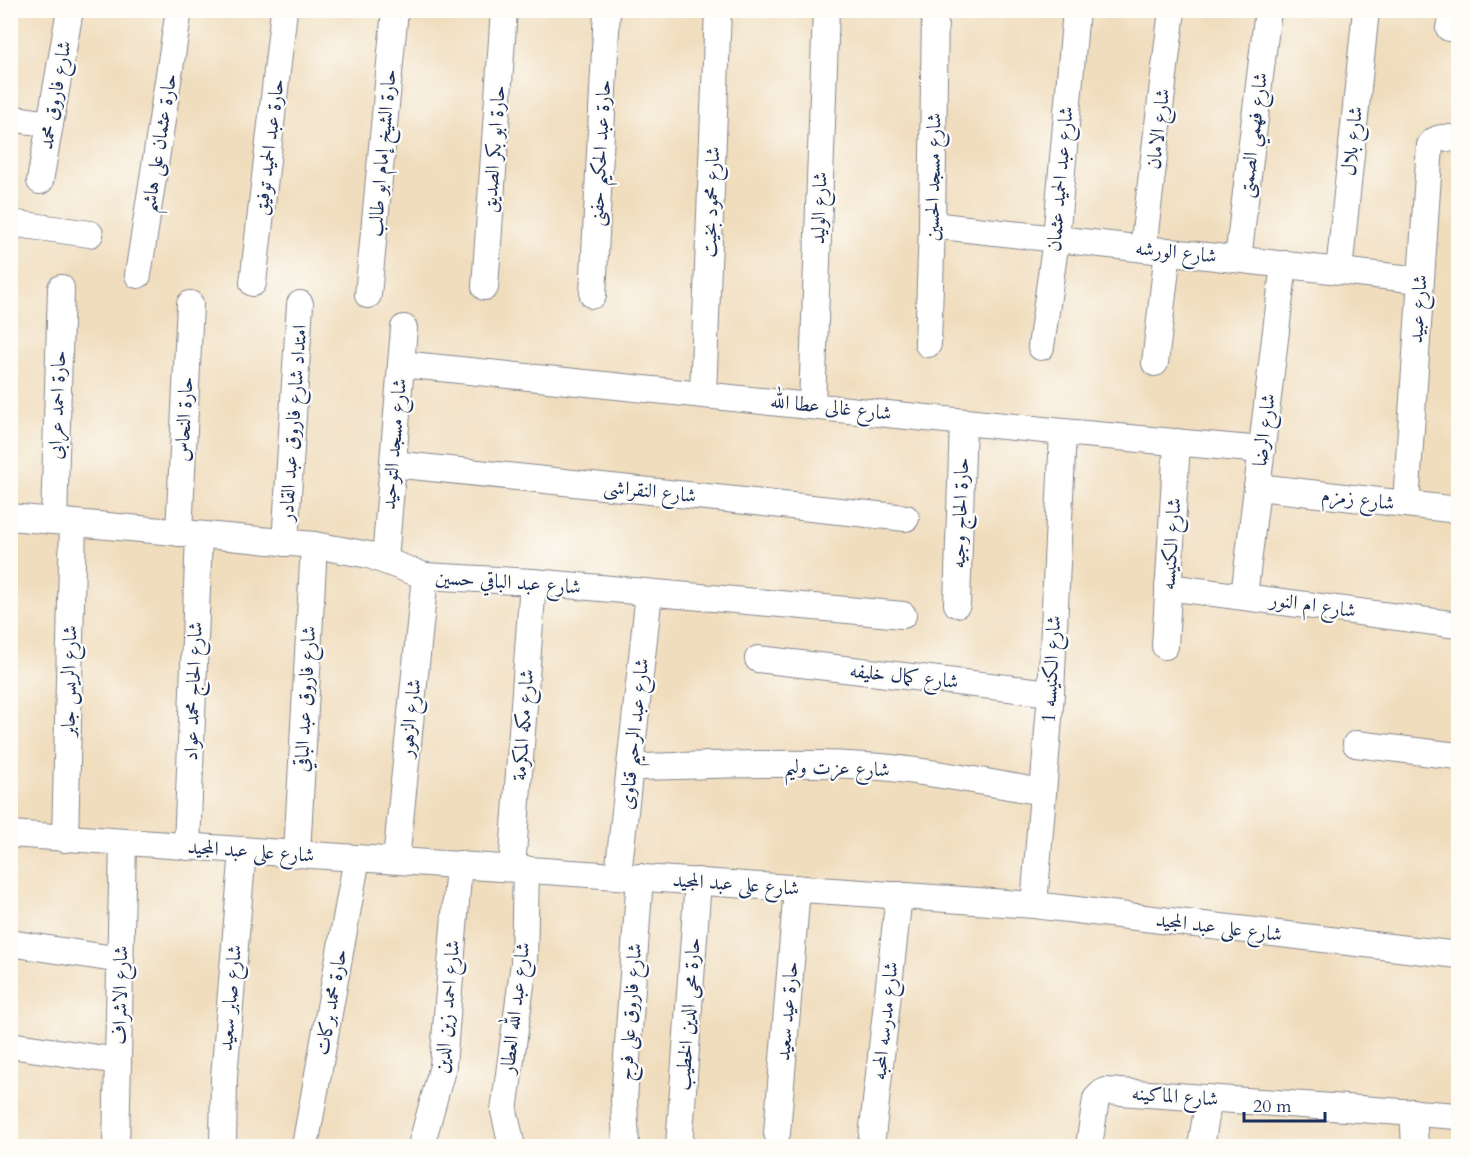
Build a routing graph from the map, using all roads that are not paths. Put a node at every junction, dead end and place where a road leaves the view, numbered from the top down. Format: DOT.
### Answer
graph roads {
  1 [pos="70,10"];
  2 [pos="179,10"];
  3 [pos="284,10"];
  4 [pos="395,10"];
  5 [pos="504,10"];
  6 [pos="607,10"];
  7 [pos="718,10"];
  8 [pos="826,10"];
  9 [pos="935,10"];
  10 [pos="1076,10"];
  11 [pos="1172,10"];
  12 [pos="1268,10"];
  13 [pos="1366,10"];
  14 [pos="10,118"];
  15 [pos="50,124"];
  16 [pos="1458,140"];
  17 [pos="39,180"];
  18 [pos="10,223"];
  19 [pos="932,225"];
  20 [pos="90,234"];
  21 [pos="1056,238"];
  22 [pos="1155,250"];
  23 [pos="1238,259"];
  24 [pos="1284,264"];
  25 [pos="1339,271"];
  26 [pos="138,275"];
  27 [pos="1420,280"];
  28 [pos="253,283"];
  29 [pos="485,287"];
  30 [pos="61,288"];
  31 [pos="368,295"];
  32 [pos="593,295"];
  33 [pos="190,304"];
  34 [pos="300,304"];
  35 [pos="404,328"];
  36 [pos="928,344"];
  37 [pos="1041,347"];
  38 [pos="1155,363"];
  39 [pos="401,364"];
  40 [pos="703,394"];
  41 [pos="812,405"];
  42 [pos="963,422"];
  43 [pos="1064,432"];
  44 [pos="1177,442"];
  45 [pos="1262,450"];
  46 [pos="393,464"];
  47 [pos="1257,487"];
  48 [pos="1406,504"];
  49 [pos="1458,510"];
  50 [pos="10,517"];
  51 [pos="906,518"];
  52 [pos="63,522"];
  53 [pos="189,534"];
  54 [pos="285,543"];
  55 [pos="314,545"];
  56 [pos="385,560"];
  57 [pos="425,576"];
  58 [pos="533,582"];
  59 [pos="1168,586"];
  60 [pos="649,593"];
  61 [pos="1244,596"];
  62 [pos="957,604"];
  63 [pos="903,615"];
  64 [pos="1458,625"];
  65 [pos="1165,646"];
  66 [pos="758,659"];
  67 [pos="1051,693"];
  68 [pos="1356,744"];
  69 [pos="1458,756"];
  70 [pos="630,767"];
  71 [pos="1043,792"];
  72 [pos="10,834"];
  73 [pos="65,839"];
  74 [pos="123,843"];
  75 [pos="187,847"];
  76 [pos="243,850"];
  77 [pos="297,854"];
  78 [pos="357,858"];
  79 [pos="396,860"];
  80 [pos="459,864"];
  81 [pos="519,869"];
  82 [pos="629,876"];
  83 [pos="698,881"];
  84 [pos="797,888"];
  85 [pos="899,895"];
  86 [pos="1034,905"];
  87 [pos="10,943"];
  88 [pos="1458,955"];
  89 [pos="121,960"];
  90 [pos="10,1045"];
  91 [pos="118,1061"];
  92 [pos="1209,1098"];
  93 [pos="1413,1112"];
  94 [pos="1458,1116"];
  95 [pos="777,1133"];
  96 [pos="116,1146"];
  97 [pos="223,1146"];
  98 [pos="305,1146"];
  99 [pos="421,1146"];
  100 [pos="512,1146"];
  101 [pos="626,1146"];
  102 [pos="679,1146"];
  103 [pos="871,1146"];
  104 [pos="1089,1146"];
  105 [pos="1201,1146"];
  106 [pos="1414,1146"];
  1 -- 15 [label="street, شارع فاروق محمد"];
  2 -- 26 [label="street, حارة عثمان على هاشم"];
  3 -- 28 [label="street, حارة عبد الحميد توفيق"];
  4 -- 31 [label="street, حارة الشيخ إمام ابو طالب"];
  5 -- 29 [label="street, حارة ابو بكر الصديق"];
  6 -- 32 [label="street, حارة عبد الحكيم حفنى"];
  7 -- 40 [label="street, شارع محمود بخيت"];
  8 -- 41 [label="street, شارع الوليد"];
  9 -- 19 [label="street, شارع مسجد الحسين"];
  10 -- 21 [label="street, شارع عبد الحميد عثمان"];
  11 -- 22 [label="street, شارع الامان"];
  12 -- 23 [label="street, شارع فهمي الصمتى"];
  13 -- 25 [label="street, شارع بلال"];
  14 -- 15 [label="street"];
  15 -- 17 [label="street, شارع فاروق محمد"];
  16 -- 27 [label="street, شارع عبيد"];
  18 -- 20 [label="street"];
  19 -- 21 [label="street, شارع الورشه"];
  19 -- 36 [label="street, شارع مسجد الحسين"];
  21 -- 22 [label="street, شارع الورشه"];
  21 -- 37 [label="street, شارع عبد الحميد عثمان"];
  22 -- 23 [label="street, شارع الورشه"];
  22 -- 38 [label="street, شارع الامان"];
  23 -- 24 [label="street, شارع الورشه"];
  24 -- 25 [label="street, شارع الورشه"];
  24 -- 45 [label="street, شارع الرضا"];
  25 -- 27 [label="street, شارع الورشه"];
  27 -- 48 [label="street, شارع عبيد"];
  30 -- 52 [label="street, حارة احمد عرابى"];
  33 -- 53 [label="street, حارة النحاس"];
  34 -- 54 [label="street, امتداد شارع فاروق عبد القادر"];
  35 -- 39 [label="street, شارع مسجد التوحيد"];
  39 -- 40 [label="street, شارع غالى عطا الله"];
  39 -- 46 [label="street, شارع مسجد التوحيد"];
  40 -- 41 [label="street, شارع غالى عطا الله"];
  41 -- 42 [label="street, شارع غالى عطا الله"];
  42 -- 43 [label="street, شارع غالى عطا الله"];
  42 -- 62 [label="street, حارة الحاج وجيه"];
  43 -- 44 [label="street, شارع غالى عطا الله"];
  43 -- 67 [label="street, شارع الكنيسه 1"];
  44 -- 45 [label="street, شارع غالى عطا الله"];
  44 -- 59 [label="street, شارع الكنيسه"];
  45 -- 47 [label="street, شارع الرضا"];
  46 -- 51 [label="street, شارع النقراشى"];
  46 -- 56 [label="street, شارع مسجد التوحيد"];
  47 -- 48 [label="street, شارع زمزم"];
  47 -- 61 [label="street, شارع الرضا"];
  48 -- 49 [label="street, شارع زمزم"];
  50 -- 52 [label="street, شارع عبد الباقي حسين"];
  52 -- 53 [label="street, شارع عبد الباقي حسين"];
  52 -- 73 [label="street, شارع الريس جابر"];
  53 -- 54 [label="street, شارع عبد الباقي حسين"];
  53 -- 75 [label="street, شارع الحاج محمد عواد"];
  54 -- 55 [label="street, شارع عبد الباقي حسين"];
  55 -- 56 [label="street, شارع عبد الباقي حسين"];
  55 -- 77 [label="street, شارع فاروق عبد الباقي"];
  56 -- 57 [label="street, شارع عبد الباقي حسين"];
  57 -- 58 [label="street, شارع عبد الباقي حسين"];
  57 -- 79 [label="street, شارع الزهور"];
  58 -- 60 [label="street, شارع عبد الباقي حسين"];
  58 -- 81 [label="street, شارع مكه المكرمة"];
  59 -- 61 [label="street, شارع ام النور"];
  59 -- 65 [label="street, شارع الكنيسه"];
  60 -- 63 [label="street, شارع عبد الباقي حسين"];
  60 -- 70 [label="street, شارع عبد الرحيم قناوى"];
  61 -- 64 [label="street, شارع ام النور"];
  66 -- 67 [label="street, شارع كمال خليفه"];
  67 -- 71 [label="street, شارع الكنيسه 1"];
  68 -- 69 [label="street"];
  70 -- 71 [label="street, شارع عزت وليم"];
  70 -- 82 [label="street, شارع عبد الرحيم قناوى"];
  71 -- 86 [label="street, شارع الكنيسه 1"];
  72 -- 73 [label="street, شارع على عبد المجيد"];
  73 -- 74 [label="street, شارع على عبد المجيد"];
  74 -- 75 [label="street, شارع على عبد المجيد"];
  74 -- 89 [label="street, شارع الاشراف"];
  75 -- 76 [label="street, شارع على عبد المجيد"];
  76 -- 77 [label="street, شارع على عبد المجيد"];
  76 -- 97 [label="street, شارع صابر سعيد"];
  77 -- 78 [label="street, شارع على عبد المجيد"];
  78 -- 79 [label="street, شارع على عبد المجيد"];
  78 -- 98 [label="street, حارة محمد بركات"];
  79 -- 80 [label="street, شارع على عبد المجيد"];
  80 -- 81 [label="street, شارع على عبد المجيد"];
  80 -- 99 [label="street, شارع احمد زين الدين"];
  81 -- 82 [label="street, شارع على عبد المجيد"];
  81 -- 100 [label="street, شارع عبد الله العطار"];
  82 -- 83 [label="street, شارع على عبد المجيد"];
  82 -- 101 [label="street, شارع فاروق على فرج"];
  83 -- 84 [label="street, شارع على عبد المجيد"];
  83 -- 102 [label="street, حارة محى الدين الخطيب"];
  84 -- 85 [label="street, شارع على عبد المجيد"];
  84 -- 95 [label="street, حارة عيد سعيد"];
  85 -- 86 [label="street, شارع على عبد المجيد"];
  85 -- 103 [label="street, شارع مدرسه المحبه"];
  86 -- 88 [label="street, شارع على عبد المجيد"];
  87 -- 89 [label="street"];
  89 -- 91 [label="street, شارع الاشراف"];
  90 -- 91 [label="street"];
  91 -- 96 [label="street, شارع الاشراف"];
  92 -- 93 [label="street, شارع الماكينه"];
  92 -- 104 [label="street, شارع الماكينه"];
  92 -- 105 [label="street"];
  93 -- 94 [label="street, شارع الماكينه"];
  93 -- 106 [label="street"];
}
